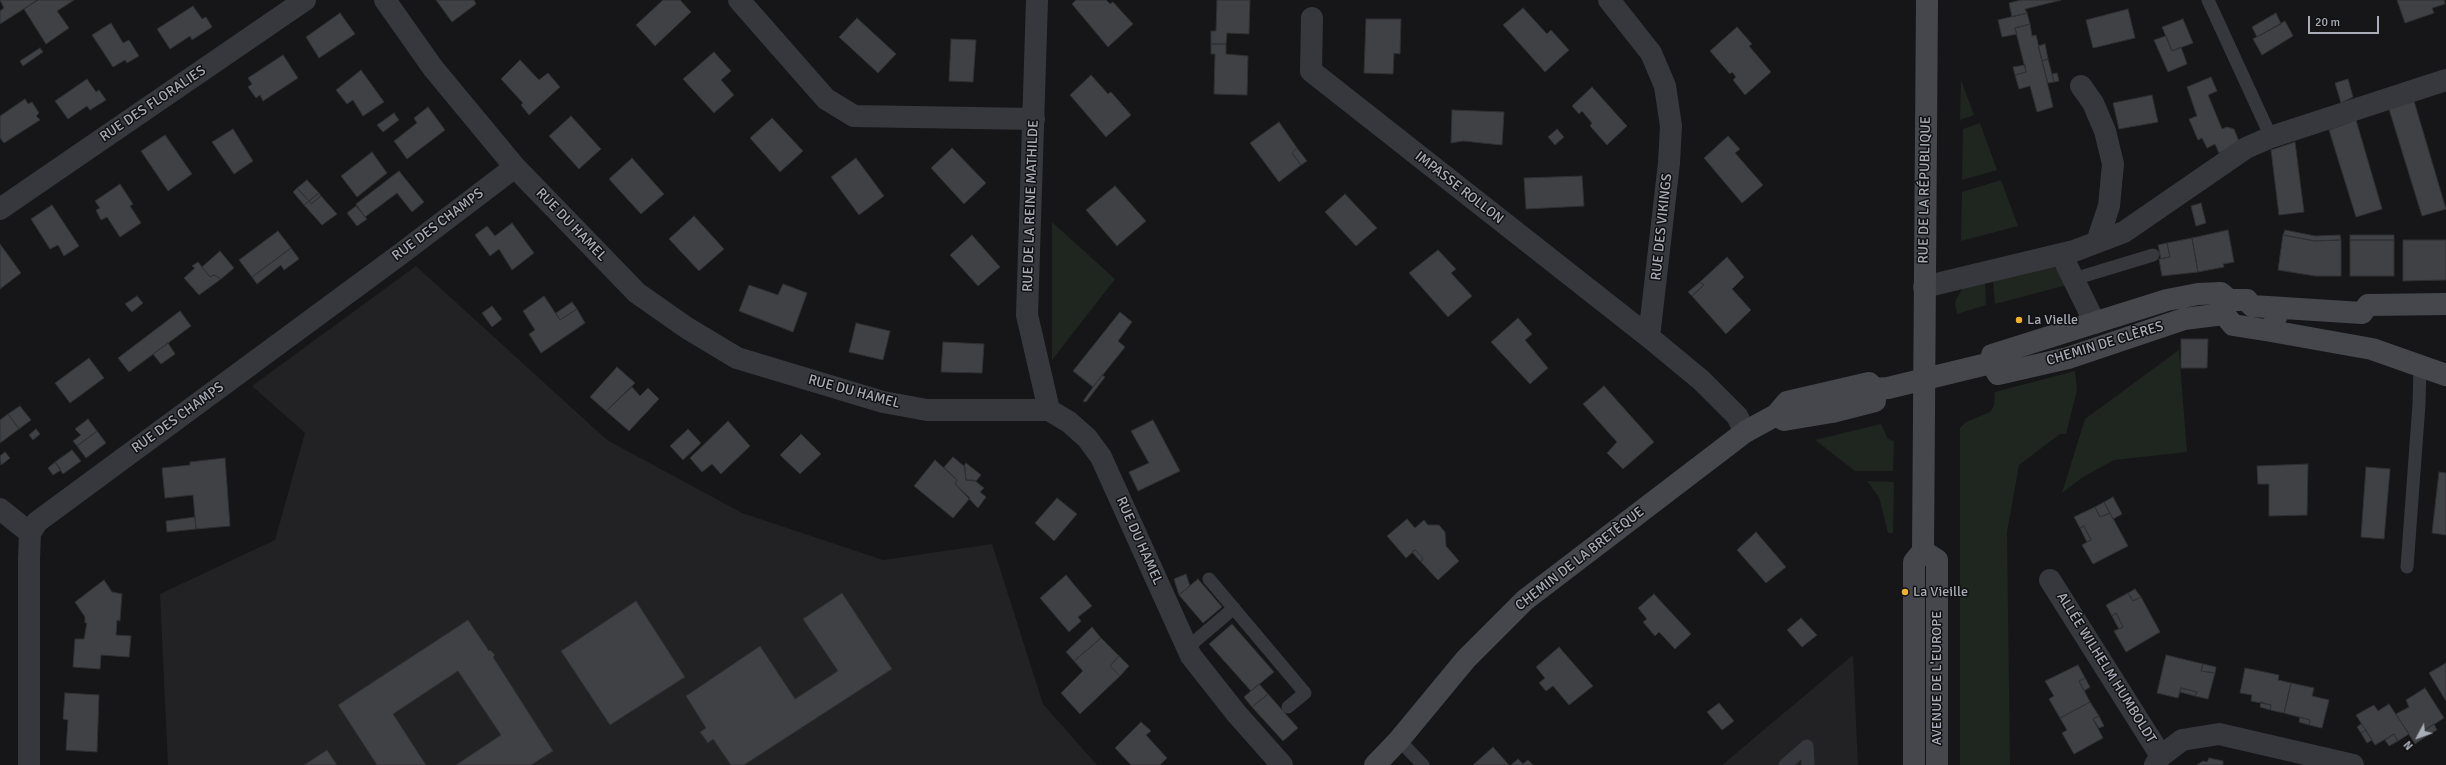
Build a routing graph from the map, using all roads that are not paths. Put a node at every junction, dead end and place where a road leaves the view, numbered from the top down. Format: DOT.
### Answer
graph roads {
  1 [pos="305,0"];
  2 [pos="385,0"];
  3 [pos="739,0"];
  4 [pos="1037,0"];
  5 [pos="1610,0"];
  6 [pos="1927,0"];
  7 [pos="2208,0"];
  8 [pos="1312,18"];
  9 [pos="2446,80"];
  10 [pos="2081,86"];
  11 [pos="1034,120"];
  12 [pos="2270,137"];
  13 [pos="515,167"];
  14 [pos="0,209"];
  15 [pos="2096,242"];
  16 [pos="2061,254"];
  17 [pos="2153,254"];
  18 [pos="2074,279"];
  19 [pos="1924,287"];
  20 [pos="2446,304"];
  21 [pos="2233,305"];
  22 [pos="2279,309"];
  23 [pos="2362,313"];
  24 [pos="2095,323"];
  25 [pos="2271,330"];
  26 [pos="1650,337"];
  27 [pos="2372,349"];
  28 [pos="1991,363"];
  29 [pos="2420,366"];
  30 [pos="2446,375"];
  31 [pos="1924,380"];
  32 [pos="1049,410"];
  33 [pos="1745,432"];
  34 [pos="0,509"];
  35 [pos="30,533"];
  36 [pos="1923,551"];
  37 [pos="2407,567"];
  38 [pos="1210,579"];
  39 [pos="2050,580"];
  40 [pos="1234,608"];
  41 [pos="1187,648"];
  42 [pos="1288,707"];
  43 [pos="1399,740"];
  44 [pos="2158,760"];
  45 [pos="29,765"];
  46 [pos="1282,765"];
  47 [pos="1375,765"];
  48 [pos="1423,765"];
  49 [pos="1785,765"];
  50 [pos="1808,765"];
  51 [pos="1914,765"];
  52 [pos="1937,765"];
  53 [pos="2353,765"];
  1 -- 14 [label="street, RUE DES FLORALIES"];
  2 -- 13 [label="street, RUE DU HAMEL"];
  3 -- 11 [label="street"];
  4 -- 11 [label="street, RUE DE LA REINE MATHILDE"];
  5 -- 26 [label="street, RUE DES VIKINGS"];
  6 -- 19 [label="street, RUE DE LA RÉPUBLIQUE"];
  7 -- 12 [label="lane"];
  8 -- 26 [label="street, IMPASSE ROLLON"];
  9 -- 12 [label="street"];
  10 -- 15 [label="street"];
  11 -- 32 [label="street, RUE DE LA REINE MATHILDE"];
  12 -- 15 [label="street"];
  13 -- 32 [label="street, RUE DU HAMEL"];
  13 -- 35 [label="street, RUE DES CHAMPS"];
  15 -- 16 [label="street"];
  16 -- 18 [label="street"];
  16 -- 19 [label="street"];
  17 -- 18 [label="lane"];
  18 -- 24 [label="street"];
  19 -- 31 [label="street, RUE DE LA RÉPUBLIQUE"];
  20 -- 23 [label="street"];
  21 -- 22 [label="street, CHEMIN DE CLÈRES"];
  21 -- 24 [label="street, CHEMIN DE CLÈRES"];
  21 -- 25 [label="street, CHEMIN DE CLÈRES"];
  21 -- 28 [label="street, CHEMIN DE CLÈRES"];
  22 -- 23 [label="street"];
  22 -- 25 [label="street"];
  23 -- 27 [label="street"];
  24 -- 28 [label="street, CHEMIN DE CLÈRES"];
  25 -- 27 [label="street, CHEMIN DE CLÈRES"];
  26 -- 33 [label="street"];
  27 -- 29 [label="street, CHEMIN DE CLÈRES"];
  28 -- 31 [label="street, CHEMIN DE CLÈRES"];
  29 -- 30 [label="street, CHEMIN DE CLÈRES"];
  29 -- 37 [label="lane"];
  31 -- 33 [label="street, CHEMIN DE LA BRETÈQUE"];
  31 -- 36 [label="street, AVENUE DE L'EUROPE"];
  32 -- 41 [label="street, RUE DU HAMEL"];
  33 -- 43 [label="street, CHEMIN DE LA BRETÈQUE"];
  34 -- 35 [label="street"];
  35 -- 45 [label="street"];
  36 -- 51 [label="street, AVENUE DE L'EUROPE"];
  36 -- 52 [label="street, AVENUE DE L'EUROPE"];
  38 -- 40 [label="lane"];
  39 -- 44 [label="street, ALLÉE WILHELM HUMBOLDT"];
  40 -- 41 [label="lane"];
  40 -- 42 [label="lane"];
  41 -- 46 [label="street, RUE DU HAMEL"];
  43 -- 47 [label="street, CHEMIN DE LA BRETÈQUE"];
  43 -- 48 [label="lane"];
  44 -- 53 [label="street"];
  49 -- 50 [label="lane"];
}
